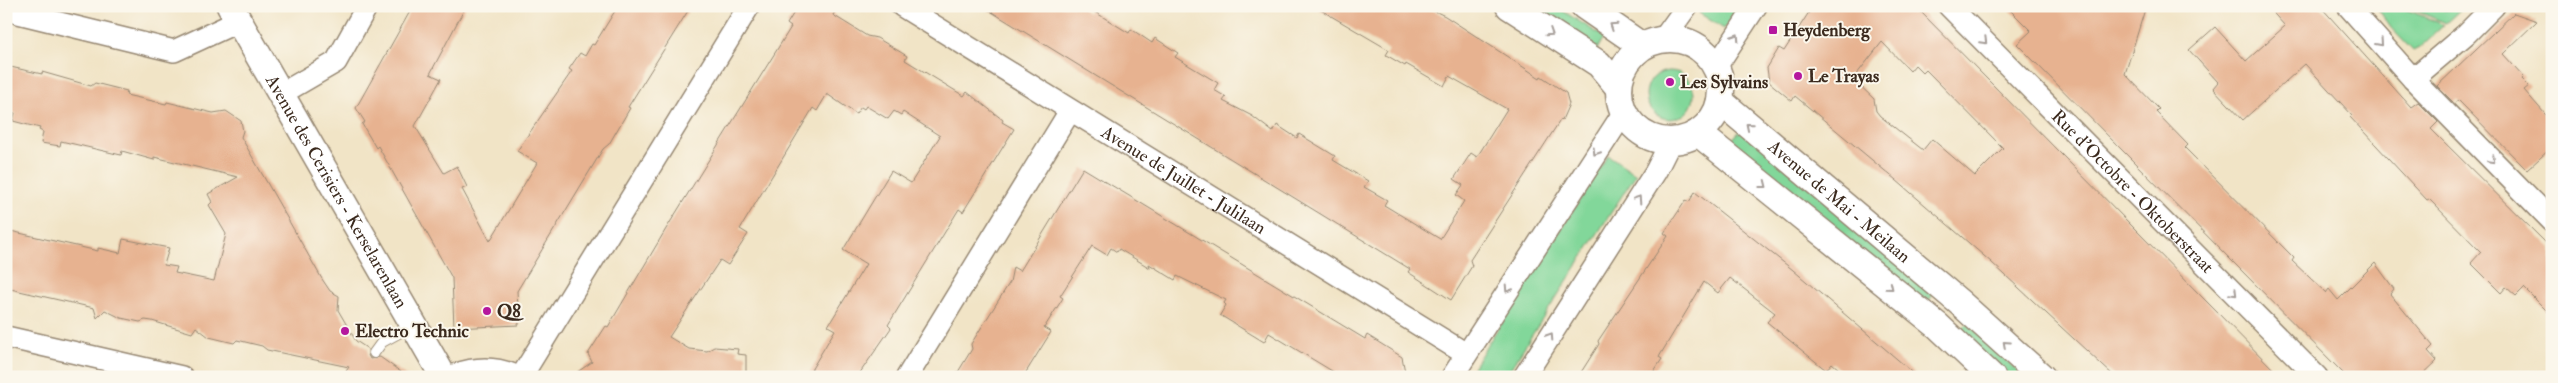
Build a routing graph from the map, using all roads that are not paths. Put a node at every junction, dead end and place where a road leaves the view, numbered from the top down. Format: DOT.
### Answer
graph roads {
  1 [pos="367,6"];
  2 [pos="749,6"];
  3 [pos="902,6"];
  4 [pos="1509,6"];
  5 [pos="1584,6"];
  6 [pos="1687,6"];
  7 [pos="1756,6"];
  8 [pos="1949,6"];
  9 [pos="2348,6"];
  10 [pos="2494,6"];
  11 [pos="6,10"];
  12 [pos="235,14"];
  13 [pos="1653,42"];
  14 [pos="1716,67"];
  15 [pos="2412,79"];
  16 [pos="280,94"];
  17 [pos="1621,100"];
  18 [pos="1720,101"];
  19 [pos="1070,111"];
  20 [pos="1698,133"];
  21 [pos="1671,141"];
  22 [pos="2552,220"];
  23 [pos="1959,302"];
  24 [pos="414,324"];
  25 [pos="1938,326"];
  26 [pos="6,336"];
  27 [pos="374,353"];
  28 [pos="1466,354"];
  29 [pos="182,377"];
  30 [pos="441,377"];
  31 [pos="456,377"];
  32 [pos="512,377"];
  33 [pos="521,377"];
  34 [pos="907,377"];
  35 [pos="1452,377"];
  36 [pos="1524,377"];
  37 [pos="1992,377"];
  38 [pos="2042,377"];
  39 [pos="2317,377"];
  1 -- 16 [label="street"];
  2 -- 33 [label="street"];
  3 -- 19 [label="street, Avenue de Juillet - Julilaan"];
  4 -- 17 [label="street, one-way"];
  13 -- 5 [label="street, one-way"];
  6 -- 13 [label="street"];
  14 -- 7 [label="street, one-way"];
  8 -- 39 [label="street, Rue d'Octobre - Oktoberstraat, one-way"];
  9 -- 15 [label="street, one-way"];
  10 -- 15 [label="street"];
  11 -- 12 [label="street"];
  12 -- 16 [label="street, Avenue des Cerisiers - Kerselarenlaan"];
  13 -- 14 [label="street"];
  13 -- 17 [label="street"];
  14 -- 18 [label="street"];
  15 -- 22 [label="street, one-way"];
  16 -- 24 [label="street, Avenue des Cerisiers - Kerselarenlaan"];
  17 -- 21 [label="street"];
  17 -- 28 [label="street, one-way"];
  18 -- 20 [label="street"];
  23 -- 18 [label="street, Avenue de Mai - Meilaan, one-way"];
  19 -- 28 [label="street, Avenue de Juillet - Julilaan"];
  19 -- 34 [label="street"];
  20 -- 21 [label="street"];
  20 -- 25 [label="street, Avenue de Mai - Meilaan, one-way"];
  36 -- 21 [label="street, one-way"];
  23 -- 25 [label="street"];
  38 -- 23 [label="street, Avenue de Mai - Meilaan, one-way"];
  24 -- 27 [label="lane"];
  24 -- 30 [label="street, Avenue des Cerisiers - Kerselarenlaan"];
  25 -- 37 [label="street, Avenue de Mai - Meilaan"];
  26 -- 29 [label="street"];
  28 -- 35 [label="street"];
  31 -- 32 [label="street"];
}
